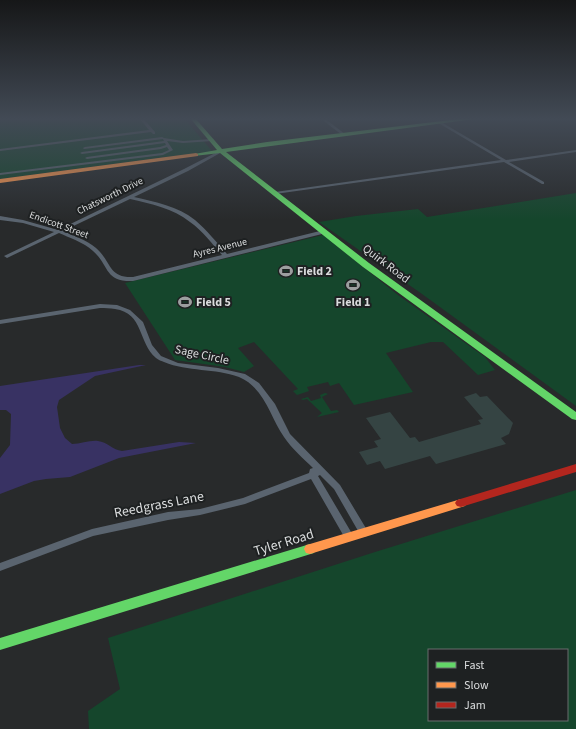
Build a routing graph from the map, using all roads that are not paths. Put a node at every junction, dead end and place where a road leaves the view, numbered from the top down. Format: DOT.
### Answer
graph roads {
  1 [pos="82,152"];
  2 [pos="167,152"];
  3 [pos="213,152"];
  4 [pos="219,152"];
  5 [pos="222,152"];
  6 [pos="489,152"];
  7 [pos="569,152"];
  8 [pos="87,161"];
  9 [pos="504,161"];
  10 [pos="0,174"];
  11 [pos="0,181"];
  12 [pos="542,183"];
  13 [pos="275,193"];
  14 [pos="129,197"];
  15 [pos="0,218"];
  16 [pos="58,232"];
  17 [pos="324,232"];
  18 [pos="7,256"];
  19 [pos="226,256"];
  20 [pos="121,279"];
  21 [pos="0,322"];
  22 [pos="576,417"];
  23 [pos="576,468"];
  24 [pos="318,472"];
  25 [pos="364,533"];
  26 [pos="349,538"];
  27 [pos="0,567"];
  28 [pos="0,644"];
  1 -- 8 [label="street"];
  2 -- 8 [label="street"];
  3 -- 11 [label="street"];
  4 -- 14 [label="street, Chatsworth Drive"];
  5 -- 13 [label="street, Quirk Road"];
  6 -- 9 [label="street"];
  7 -- 9 [label="street"];
  8 -- 10 [label="street"];
  9 -- 12 [label="street"];
  9 -- 13 [label="street"];
  13 -- 17 [label="street, Quirk Road"];
  14 -- 16 [label="street, Chatsworth Drive"];
  14 -- 19 [label="street"];
  15 -- 16 [label="street, Endicott Street"];
  16 -- 18 [label="street, Chatsworth Drive"];
  16 -- 20 [label="street, Endicott Street"];
  17 -- 19 [label="street, Ayres Avenue"];
  17 -- 22 [label="street, Quirk Road"];
  19 -- 20 [label="street, Ayres Avenue"];
  21 -- 24 [label="street, Sage Circle"];
  23 -- 25 [label="street, Tyler Road"];
  24 -- 25 [label="street"];
  24 -- 26 [label="street, Sage Circle"];
  24 -- 27 [label="street, Reedgrass Lane"];
  25 -- 26 [label="street, Tyler Road"];
  26 -- 28 [label="street, Tyler Road"];
}
